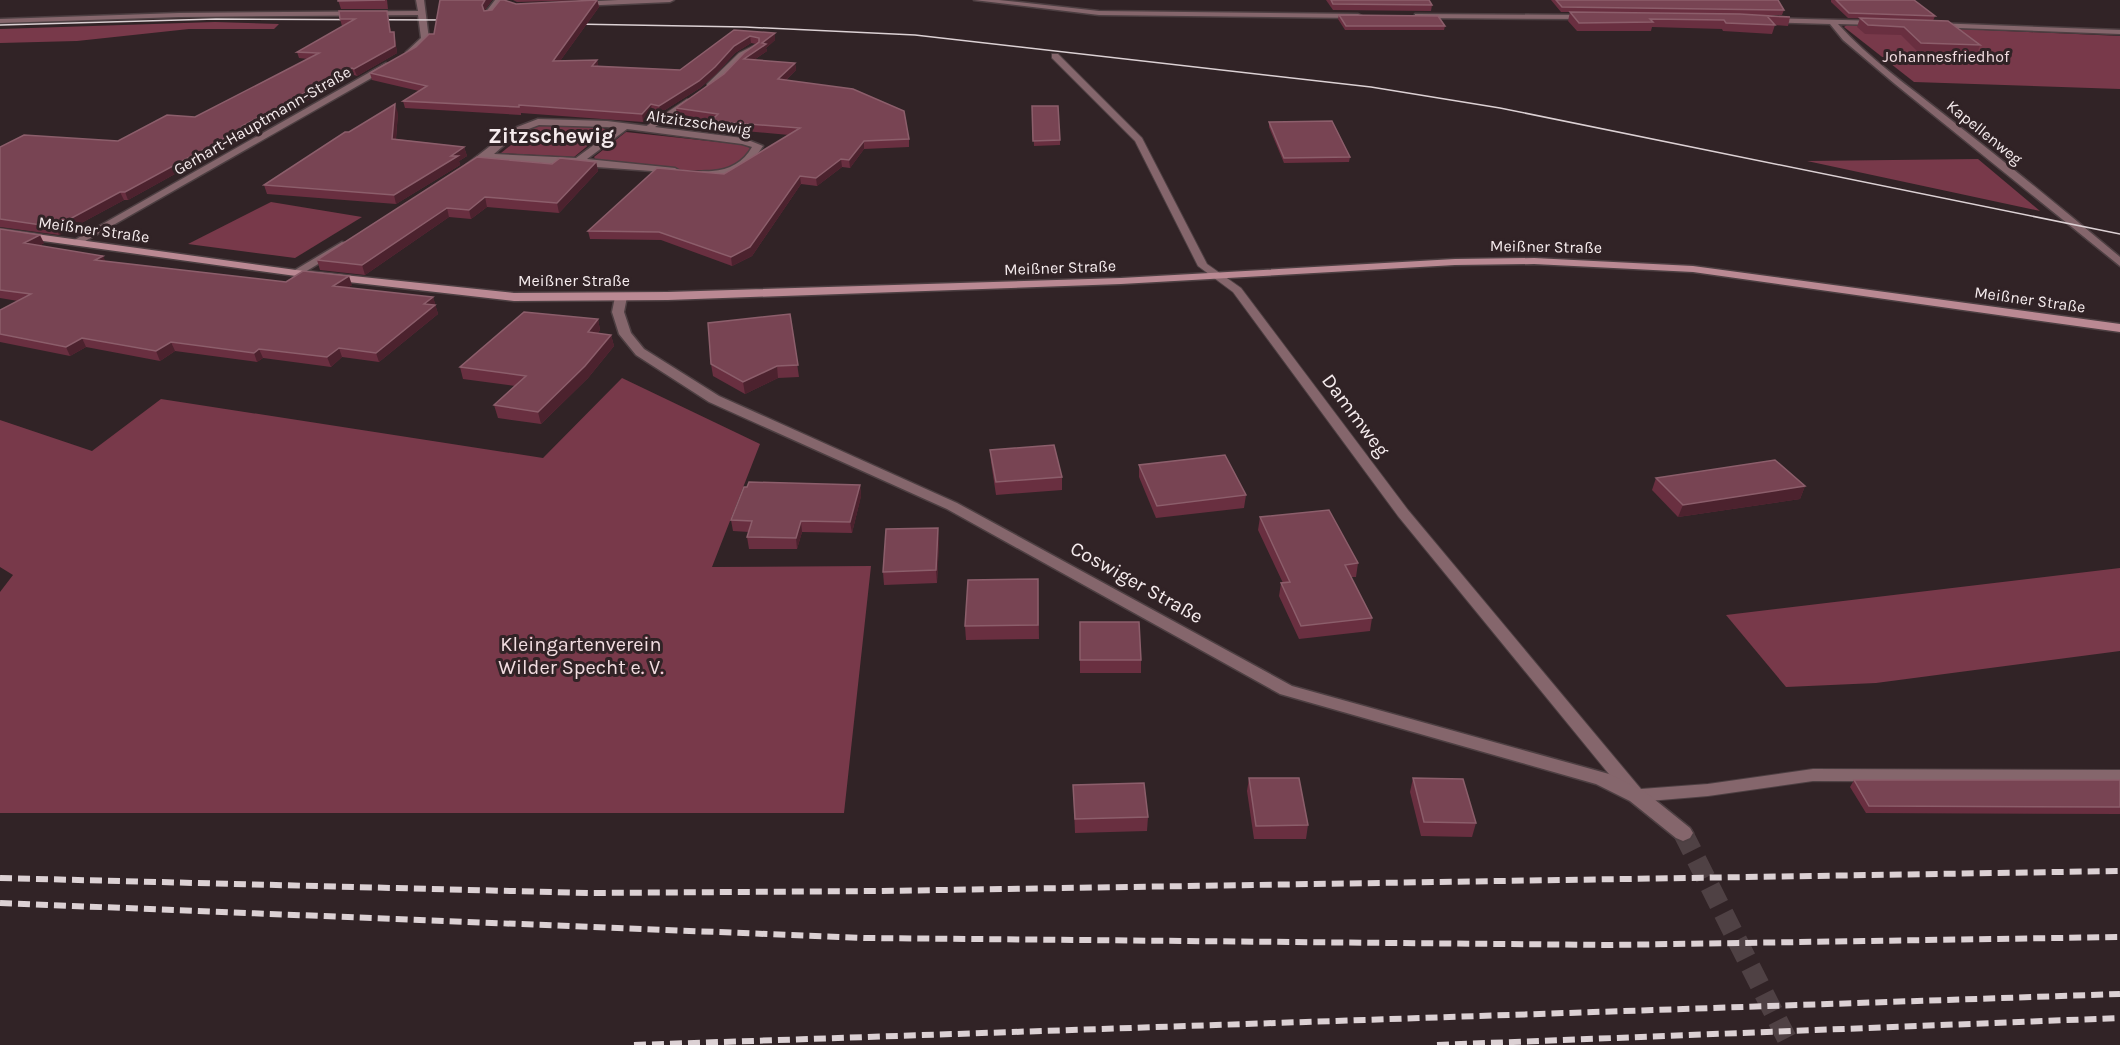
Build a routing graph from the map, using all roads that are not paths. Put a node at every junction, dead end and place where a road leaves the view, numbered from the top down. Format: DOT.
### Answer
graph roads {
  1 [pos="420,0"];
  2 [pos="670,0"];
  3 [pos="978,0"];
  4 [pos="502,1"];
  5 [pos="565,5"];
  6 [pos="423,13"];
  7 [pos="489,13"];
  8 [pos="1373,16"];
  9 [pos="1408,16"];
  10 [pos="1594,17"];
  11 [pos="1762,19"];
  12 [pos="0,21"];
  13 [pos="1833,23"];
  14 [pos="1890,24"];
  15 [pos="1924,25"];
  16 [pos="2120,32"];
  17 [pos="755,47"];
  18 [pos="404,55"];
  19 [pos="1055,56"];
  20 [pos="395,61"];
  21 [pos="705,90"];
  22 [pos="696,97"];
  23 [pos="624,127"];
  24 [pos="646,129"];
  25 [pos="485,156"];
  26 [pos="578,161"];
  27 [pos="681,172"];
  28 [pos="692,173"];
  29 [pos="455,175"];
  30 [pos="0,231"];
  31 [pos="355,236"];
  32 [pos="76,242"];
  33 [pos="2120,263"];
  34 [pos="296,273"];
  35 [pos="1215,277"];
  36 [pos="621,297"];
  37 [pos="2120,328"];
  38 [pos="2120,776"];
  39 [pos="1637,796"];
  40 [pos="1683,833"];
  1 -- 6 [label="street"];
  2 -- 5 [label="street"];
  3 -- 8 [label="street"];
  4 -- 7 [label="street"];
  6 -- 12 [label="street"];
  6 -- 18 [label="street"];
  9 -- 10 [label="street"];
  11 -- 13 [label="street"];
  13 -- 14 [label="street"];
  13 -- 33 [label="street, Kapellenweg"];
  15 -- 16 [label="street"];
  17 -- 21 [label="lane"];
  19 -- 35 [label="lane, Dammweg"];
  20 -- 32 [label="street, Gerhart-Hauptmann-Straße"];
  22 -- 24 [label="lane"];
  23 -- 24 [label="street, Altzitzschewig"];
  23 -- 25 [label="street, Altzitzschewig"];
  23 -- 26 [label="street, Altzitzschewig"];
  24 -- 28 [label="street, Altzitzschewig"];
  25 -- 26 [label="street"];
  25 -- 29 [label="street, Altzitzschewig"];
  26 -- 27 [label="street"];
  30 -- 32 [label="main road, Meißner Straße"];
  31 -- 34 [label="street"];
  32 -- 34 [label="main road, Meißner Straße"];
  34 -- 36 [label="main road, Meißner Straße"];
  35 -- 36 [label="main road, Meißner Straße"];
  35 -- 37 [label="main road, Meißner Straße"];
  35 -- 39 [label="lane, Dammweg"];
  36 -- 39 [label="street, Coswiger Straße"];
  38 -- 39 [label="lane"];
  39 -- 40 [label="street, Coswiger Straße"];
}
